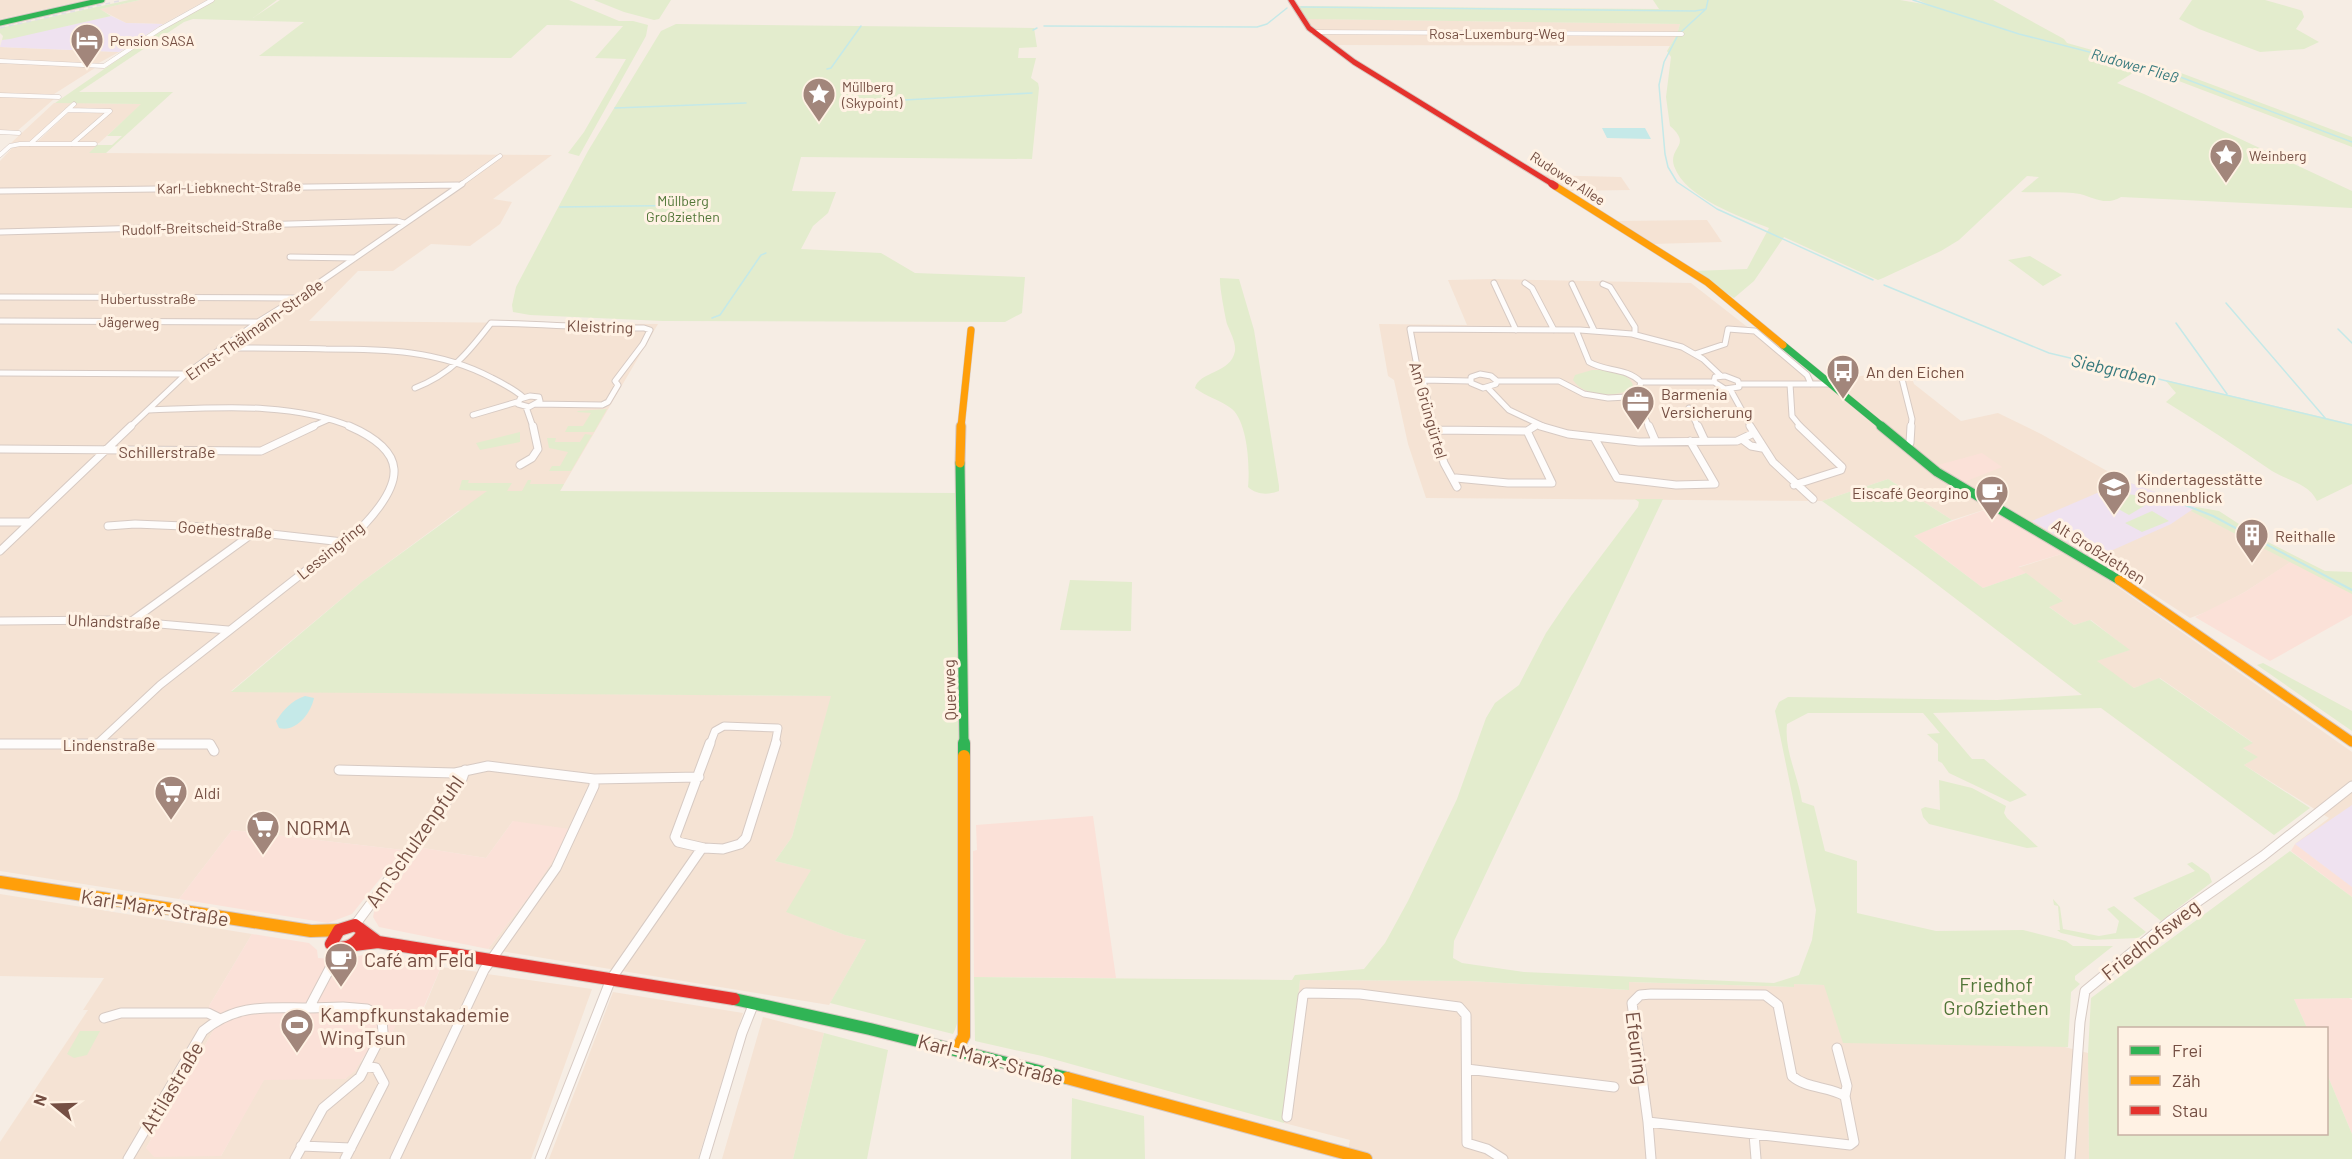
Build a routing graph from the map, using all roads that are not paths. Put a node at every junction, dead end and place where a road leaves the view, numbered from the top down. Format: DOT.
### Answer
graph roads {
  1 [pos="93,0"];
  2 [pos="102,0"];
  3 [pos="212,0"];
  4 [pos="1291,0"];
  5 [pos="0,22"];
  6 [pos="1313,32"];
  7 [pos="1682,34"];
  8 [pos="0,61"];
  9 [pos="0,95"];
  10 [pos="59,97"];
  11 [pos="74,104"];
  12 [pos="67,110"];
  13 [pos="0,132"];
  14 [pos="19,133"];
  15 [pos="30,144"];
  16 [pos="72,144"];
  17 [pos="95,144"];
  18 [pos="0,156"];
  19 [pos="500,156"];
  20 [pos="458,185"];
  21 [pos="0,191"];
  22 [pos="404,223"];
  23 [pos="0,232"];
  24 [pos="290,257"];
  25 [pos="355,258"];
  26 [pos="1494,283"];
  27 [pos="1525,283"];
  28 [pos="1572,284"];
  29 [pos="1603,284"];
  30 [pos="0,297"];
  31 [pos="297,298"];
  32 [pos="0,321"];
  33 [pos="258,322"];
  34 [pos="971,330"];
  35 [pos="1516,330"];
  36 [pos="1554,330"];
  37 [pos="1576,330"];
  38 [pos="1594,330"];
  39 [pos="1635,334"];
  40 [pos="220,348"];
  41 [pos="1695,354"];
  42 [pos="459,362"];
  43 [pos="0,373"];
  44 [pos="186,374"];
  45 [pos="1901,375"];
  46 [pos="1721,376"];
  47 [pos="1423,380"];
  48 [pos="1470,381"];
  49 [pos="1497,381"];
  50 [pos="1641,381"];
  51 [pos="1714,382"];
  52 [pos="1740,384"];
  53 [pos="1790,384"];
  54 [pos="1811,384"];
  55 [pos="1831,384"];
  56 [pos="415,388"];
  57 [pos="1488,388"];
  58 [pos="1730,389"];
  59 [pos="1628,396"];
  60 [pos="524,397"];
  61 [pos="518,402"];
  62 [pos="536,405"];
  63 [pos="526,407"];
  64 [pos="1689,408"];
  65 [pos="149,410"];
  66 [pos="473,415"];
  67 [pos="327,420"];
  68 [pos="1536,425"];
  69 [pos="1435,430"];
  70 [pos="1527,431"];
  71 [pos="1754,433"];
  72 [pos="1595,439"];
  73 [pos="1655,440"];
  74 [pos="1743,440"];
  75 [pos="1690,441"];
  76 [pos="1705,441"];
  77 [pos="1903,445"];
  78 [pos="1762,448"];
  79 [pos="0,450"];
  80 [pos="107,450"];
  81 [pos="520,465"];
  82 [pos="1456,478"];
  83 [pos="1794,485"];
  84 [pos="1457,487"];
  85 [pos="1813,500"];
  86 [pos="0,522"];
  87 [pos="30,522"];
  88 [pos="108,526"];
  89 [pos="256,531"];
  90 [pos="343,542"];
  91 [pos="0,551"];
  92 [pos="133,620"];
  93 [pos="0,621"];
  94 [pos="228,630"];
  95 [pos="2352,742"];
  96 [pos="0,744"];
  97 [pos="97,744"];
  98 [pos="214,751"];
  99 [pos="339,770"];
  100 [pos="465,770"];
  101 [pos="699,777"];
  102 [pos="594,779"];
  103 [pos="2352,786"];
  104 [pos="702,848"];
  105 [pos="0,882"];
  106 [pos="355,926"];
  107 [pos="340,930"];
  108 [pos="311,931"];
  109 [pos="363,933"];
  110 [pos="332,940"];
  111 [pos="378,942"];
  112 [pos="354,945"];
  113 [pos="340,949"];
  114 [pos="490,960"];
  115 [pos="611,979"];
  116 [pos="754,1003"];
  117 [pos="309,1008"];
  118 [pos="104,1018"];
  119 [pos="218,1018"];
  120 [pos="1838,1048"];
  121 [pos="957,1049"];
  122 [pos="366,1066"];
  123 [pos="1467,1070"];
  124 [pos="1614,1087"];
  125 [pos="1845,1096"];
  126 [pos="1287,1117"];
  127 [pos="1648,1122"];
  128 [pos="1754,1134"];
  129 [pos="301,1146"];
  130 [pos="351,1148"];
  131 [pos="128,1159"];
  132 [pos="295,1159"];
  133 [pos="345,1159"];
  134 [pos="395,1159"];
  135 [pos="540,1159"];
  136 [pos="704,1159"];
  137 [pos="1366,1159"];
  138 [pos="1503,1159"];
  139 [pos="1651,1159"];
  140 [pos="1756,1159"];
  141 [pos="2070,1159"];
  1 -- 5 [label="street"];
  2 -- 5 [label="street"];
  3 -- 8 [label="street"];
  4 -- 6 [label="street, Rudower Allee"];
  6 -- 7 [label="street, Rosa-Luxemburg-Weg"];
  6 -- 55 [label="street, Rudower Allee"];
  9 -- 10 [label="street"];
  11 -- 12 [label="street"];
  12 -- 15 [label="street"];
  12 -- 16 [label="street"];
  13 -- 14 [label="street"];
  15 -- 16 [label="street"];
  15 -- 18 [label="street"];
  16 -- 17 [label="street"];
  19 -- 20 [label="street, Ernst-Thälmann-Straße"];
  20 -- 21 [label="street, Karl-Liebknecht-Straße"];
  20 -- 22 [label="street, Ernst-Thälmann-Straße"];
  22 -- 23 [label="street, Rudolf-Breitscheid-Straße"];
  22 -- 25 [label="street, Ernst-Thälmann-Straße"];
  24 -- 25 [label="street"];
  25 -- 31 [label="street, Ernst-Thälmann-Straße"];
  26 -- 35 [label="street"];
  27 -- 36 [label="street"];
  28 -- 38 [label="street"];
  29 -- 39 [label="street"];
  30 -- 31 [label="street, Hubertusstraße"];
  31 -- 33 [label="street, Ernst-Thälmann-Straße"];
  32 -- 33 [label="street, Jägerweg"];
  33 -- 40 [label="street, Ernst-Thälmann-Straße"];
  34 -- 121 [label="street, Querweg"];
  35 -- 36 [label="street"];
  35 -- 47 [label="street, Am Grüngürtel"];
  36 -- 37 [label="street"];
  37 -- 38 [label="street"];
  37 -- 50 [label="street"];
  38 -- 39 [label="street"];
  39 -- 41 [label="street"];
  40 -- 42 [label="street"];
  40 -- 44 [label="street, Ernst-Thälmann-Straße"];
  41 -- 46 [label="street"];
  41 -- 54 [label="street"];
  42 -- 56 [label="street, Kleistring"];
  42 -- 60 [label="street"];
  42 -- 62 [label="street, Kleistring"];
  43 -- 44 [label="street"];
  44 -- 65 [label="street, Ernst-Thälmann-Straße"];
  45 -- 77 [label="street"];
  46 -- 51 [label="street"];
  46 -- 52 [label="street"];
  47 -- 48 [label="street"];
  47 -- 69 [label="street, Am Grüngürtel"];
  48 -- 49 [label="street"];
  48 -- 57 [label="street"];
  49 -- 57 [label="street"];
  49 -- 59 [label="street"];
  50 -- 51 [label="street"];
  50 -- 59 [label="street"];
  51 -- 58 [label="street"];
  52 -- 53 [label="street"];
  52 -- 58 [label="street"];
  53 -- 54 [label="street"];
  53 -- 83 [label="street"];
  54 -- 55 [label="street"];
  55 -- 77 [label="street, Alt Großziethen"];
  57 -- 68 [label="street"];
  58 -- 71 [label="street"];
  59 -- 73 [label="street"];
  60 -- 61 [label="street"];
  60 -- 62 [label="street"];
  61 -- 63 [label="street"];
  61 -- 66 [label="street"];
  62 -- 63 [label="street"];
  63 -- 81 [label="street"];
  64 -- 76 [label="street"];
  65 -- 67 [label="street, Lessingring"];
  65 -- 80 [label="street, Ernst-Thälmann-Straße"];
  67 -- 80 [label="street, Schillerstraße"];
  67 -- 90 [label="street, Lessingring"];
  68 -- 70 [label="street"];
  68 -- 72 [label="street"];
  69 -- 70 [label="street"];
  69 -- 82 [label="street, Am Grüngürtel"];
  70 -- 82 [label="street"];
  71 -- 74 [label="street"];
  71 -- 78 [label="street"];
  72 -- 73 [label="street"];
  72 -- 75 [label="street"];
  73 -- 75 [label="street"];
  74 -- 76 [label="street"];
  74 -- 78 [label="street"];
  75 -- 76 [label="street"];
  77 -- 95 [label="street, Alt Großziethen"];
  78 -- 83 [label="street"];
  79 -- 80 [label="street, Schillerstraße"];
  80 -- 87 [label="street, Ernst-Thälmann-Straße"];
  82 -- 84 [label="street, Am Grüngürtel"];
  83 -- 85 [label="street"];
  86 -- 87 [label="street"];
  87 -- 91 [label="street, Ernst-Thälmann-Straße"];
  88 -- 89 [label="street, Goethestraße"];
  89 -- 90 [label="street, Goethestraße"];
  89 -- 92 [label="street"];
  90 -- 94 [label="street, Lessingring"];
  92 -- 93 [label="street, Uhlandstraße"];
  92 -- 94 [label="street, Uhlandstraße"];
  94 -- 97 [label="street, Lessingring"];
  96 -- 97 [label="street, Lindenstraße"];
  97 -- 98 [label="street, Lindenstraße"];
  99 -- 100 [label="street, Am Schulzenpfuhl"];
  100 -- 102 [label="street"];
  100 -- 106 [label="street, Am Schulzenpfuhl"];
  101 -- 102 [label="street"];
  101 -- 104 [label="street"];
  101 -- 104 [label="street"];
  102 -- 114 [label="street"];
  103 -- 141 [label="street, Friedhofsweg"];
  104 -- 115 [label="street"];
  105 -- 108 [label="street, Karl-Marx-Straße"];
  106 -- 107 [label="street, Karl-Marx-Straße"];
  106 -- 109 [label="street, Karl-Marx-Straße"];
  107 -- 108 [label="street, Karl-Marx-Straße"];
  107 -- 110 [label="street"];
  108 -- 110 [label="street, Karl-Marx-Straße"];
  109 -- 111 [label="street, Karl-Marx-Straße"];
  109 -- 112 [label="street"];
  110 -- 113 [label="street, Karl-Marx-Straße"];
  111 -- 112 [label="street, Karl-Marx-Straße"];
  111 -- 114 [label="street, Karl-Marx-Straße"];
  112 -- 113 [label="street, Karl-Marx-Straße"];
  113 -- 117 [label="street"];
  114 -- 115 [label="street, Karl-Marx-Straße"];
  114 -- 134 [label="street"];
  115 -- 116 [label="street, Karl-Marx-Straße"];
  115 -- 135 [label="street"];
  116 -- 121 [label="street, Karl-Marx-Straße"];
  116 -- 136 [label="street"];
  117 -- 119 [label="street, Attilastraße"];
  117 -- 122 [label="street, Attilastraße"];
  118 -- 119 [label="street, Attilastraße"];
  119 -- 131 [label="street, Attilastraße"];
  120 -- 125 [label="street"];
  121 -- 137 [label="street, Karl-Marx-Straße"];
  122 -- 129 [label="street, Attilastraße"];
  122 -- 130 [label="street"];
  123 -- 124 [label="street"];
  123 -- 126 [label="street"];
  123 -- 138 [label="street"];
  125 -- 127 [label="street, Efeuring"];
  125 -- 128 [label="street"];
  127 -- 128 [label="street"];
  127 -- 139 [label="street"];
  128 -- 140 [label="street"];
  129 -- 130 [label="street"];
  129 -- 132 [label="street, Attilastraße"];
  130 -- 133 [label="street"];
}
